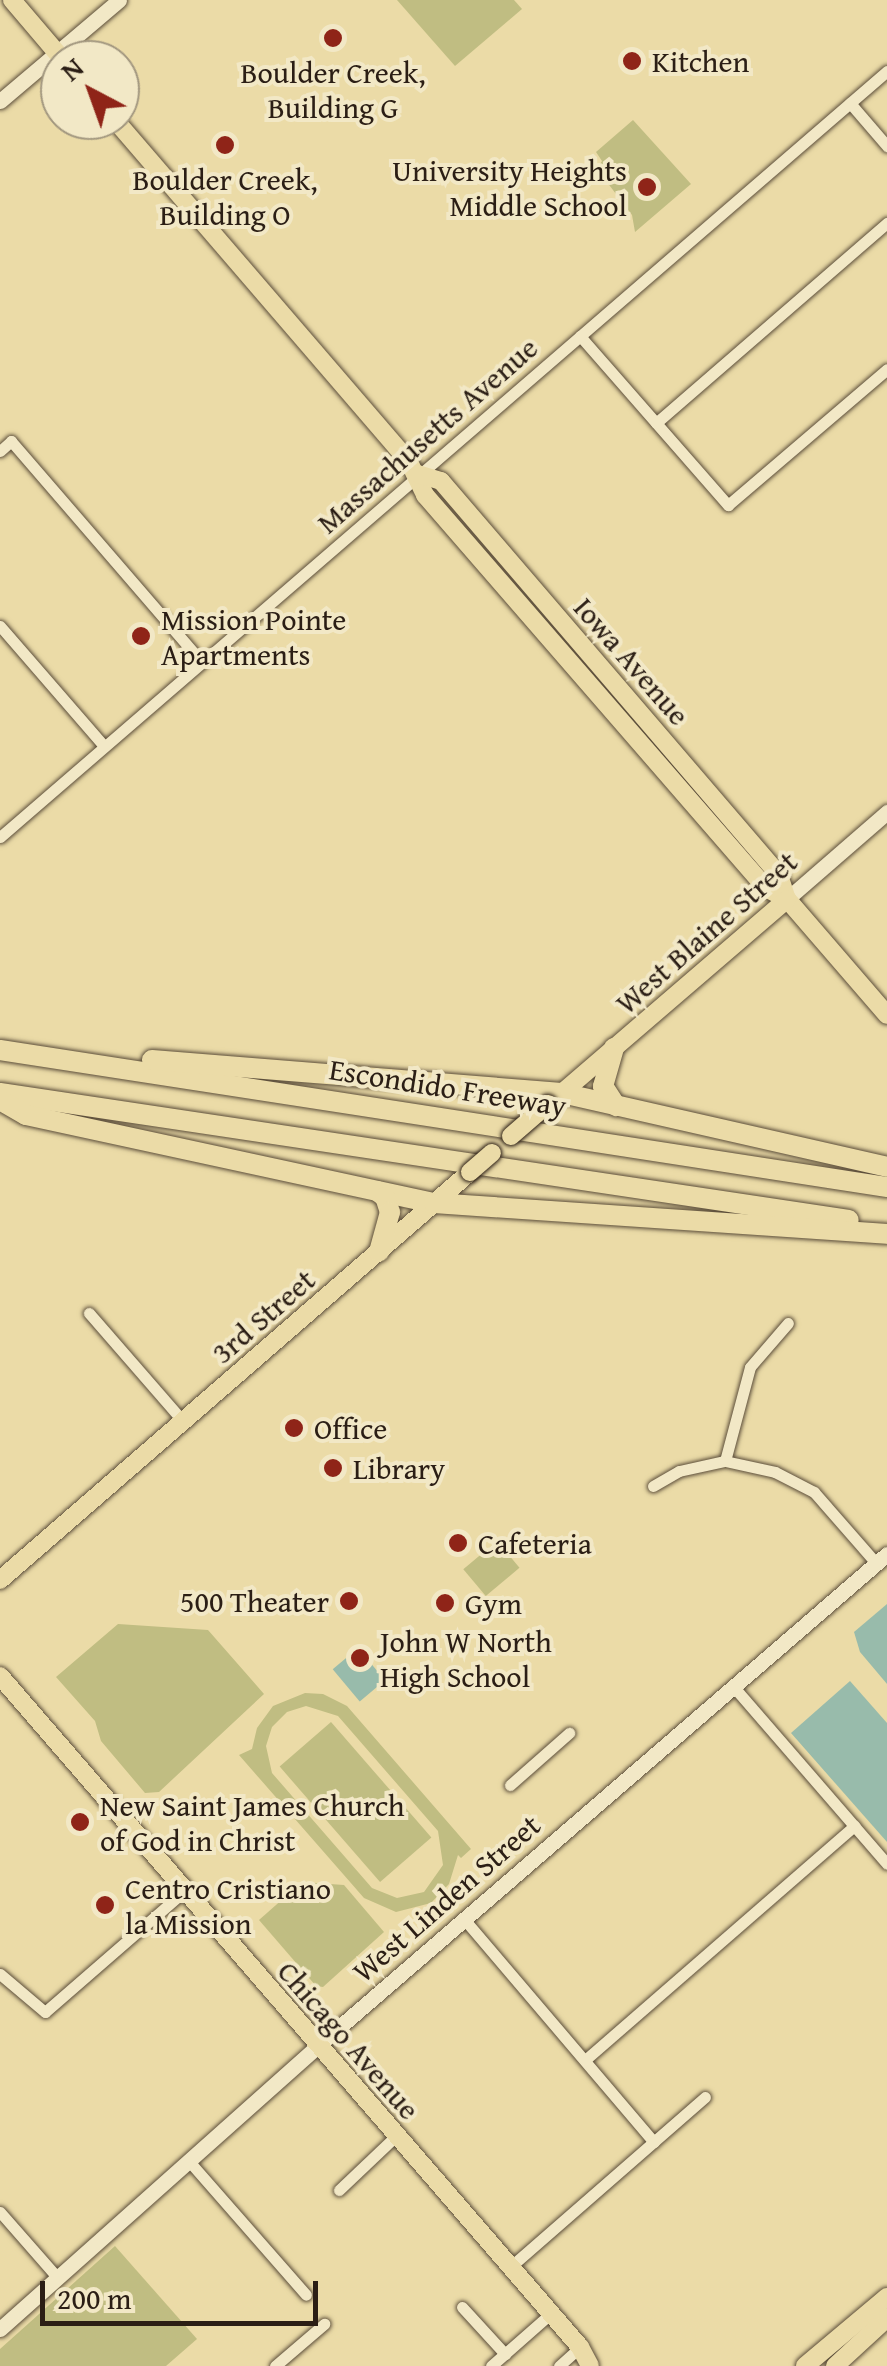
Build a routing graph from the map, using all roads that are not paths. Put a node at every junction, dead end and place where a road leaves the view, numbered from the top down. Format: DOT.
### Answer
graph roads {
  1 [pos="12,0"];
  2 [pos="118,0"];
  3 [pos="46,40"];
  4 [pos="77,40"];
  5 [pos="40,71"];
  6 [pos="887,71"];
  7 [pos="0,100"];
  8 [pos="850,103"];
  9 [pos="132,140"];
  10 [pos="887,146"];
  11 [pos="887,223"];
  12 [pos="580,336"];
  13 [pos="887,369"];
  14 [pos="656,423"];
  15 [pos="0,451"];
  16 [pos="418,474"];
  17 [pos="0,626"];
  18 [pos="202,662"];
  19 [pos="104,746"];
  20 [pos="887,812"];
  21 [pos="3,829"];
  22 [pos="787,899"];
  23 [pos="887,1015"];
  24 [pos="614,1048"];
  25 [pos="0,1050"];
  26 [pos="0,1096"];
  27 [pos="555,1099"];
  28 [pos="616,1106"];
  29 [pos="887,1167"];
  30 [pos="887,1187"];
  31 [pos="377,1191"];
  32 [pos="440,1198"];
  33 [pos="887,1226"];
  34 [pos="887,1234"];
  35 [pos="379,1252"];
  36 [pos="89,1312"];
  37 [pos="788,1323"];
  38 [pos="183,1421"];
  39 [pos="725,1461"];
  40 [pos="653,1486"];
  41 [pos="882,1558"];
  42 [pos="0,1580"];
  43 [pos="0,1676"];
  44 [pos="734,1686"];
  45 [pos="569,1733"];
  46 [pos="510,1785"];
  47 [pos="854,1826"];
  48 [pos="887,1864"];
  49 [pos="184,1891"];
  50 [pos="464,1919"];
  51 [pos="0,1974"];
  52 [pos="318,2046"];
  53 [pos="585,2060"];
  54 [pos="706,2097"];
  55 [pos="396,2136"];
  56 [pos="654,2142"];
  57 [pos="188,2160"];
  58 [pos="339,2190"];
  59 [pos="0,2212"];
  60 [pos="509,2268"];
  61 [pos="57,2277"];
  62 [pos="306,2295"];
  63 [pos="887,2300"];
  64 [pos="462,2307"];
  65 [pos="550,2314"];
  66 [pos="887,2318"];
  67 [pos="324,2324"];
  68 [pos="0,2329"];
  69 [pos="864,2339"];
  70 [pos="580,2348"];
  71 [pos="504,2354"];
  72 [pos="276,2366"];
  73 [pos="491,2366"];
  74 [pos="558,2366"];
  75 [pos="590,2366"];
  76 [pos="606,2366"];
  77 [pos="805,2366"];
  78 [pos="835,2366"];
  1 -- 3 [label="main road"];
  2 -- 4 [label="main road"];
  5 -- 7 [label="main road"];
  6 -- 8 [label="street, Massachusetts Avenue"];
  8 -- 10 [label="street"];
  8 -- 12 [label="street, Massachusetts Avenue"];
  9 -- 16 [label="main road, Iowa Avenue"];
  11 -- 14 [label="street"];
  12 -- 14 [label="street"];
  12 -- 16 [label="street, Massachusetts Avenue"];
  13 -- 14 [label="street"];
  15 -- 18 [label="street"];
  16 -- 18 [label="street, Massachusetts Avenue"];
  16 -- 22 [label="main road, Iowa Avenue"];
  17 -- 19 [label="street"];
  18 -- 19 [label="street, Massachusetts Avenue"];
  19 -- 21 [label="street, Massachusetts Avenue"];
  20 -- 22 [label="main road, West Blaine Street"];
  22 -- 23 [label="main road, Iowa Avenue"];
  22 -- 24 [label="main road, West Blaine Street"];
  24 -- 27 [label="main road, West Blaine Street"];
  24 -- 28 [label="highway"];
  25 -- 27 [label="highway"];
  25 -- 30 [label="highway, Escondido Freeway"];
  26 -- 31 [label="highway"];
  26 -- 33 [label="highway"];
  27 -- 28 [label="highway"];
  27 -- 32 [label="main road, 3rd Street, bridge"];
  28 -- 29 [label="highway"];
  31 -- 32 [label="highway"];
  31 -- 35 [label="highway"];
  32 -- 34 [label="highway"];
  32 -- 35 [label="main road, 3rd Street"];
  35 -- 38 [label="main road, 3rd Street"];
  36 -- 38 [label="street"];
  37 -- 39 [label="street"];
  38 -- 42 [label="main road, 3rd Street"];
  39 -- 40 [label="street"];
  39 -- 41 [label="street"];
  41 -- 44 [label="main road, West Linden Street"];
  43 -- 49 [label="main road, Chicago Avenue"];
  44 -- 47 [label="street"];
  44 -- 50 [label="main road, West Linden Street"];
  45 -- 46 [label="street"];
  47 -- 48 [label="street"];
  47 -- 53 [label="street"];
  49 -- 51 [label="street"];
  49 -- 52 [label="main road, Chicago Avenue"];
  50 -- 52 [label="main road, West Linden Street"];
  50 -- 53 [label="street"];
  52 -- 55 [label="main road, Chicago Avenue"];
  52 -- 57 [label="main road, West Linden Street"];
  53 -- 56 [label="street"];
  54 -- 56 [label="street"];
  55 -- 58 [label="street"];
  55 -- 60 [label="main road, Chicago Avenue"];
  56 -- 60 [label="street"];
  57 -- 61 [label="main road, West Linden Street"];
  57 -- 62 [label="street"];
  59 -- 61 [label="street"];
  60 -- 65 [label="main road, Chicago Avenue"];
  61 -- 68 [label="main road, West Linden Street"];
  63 -- 69 [label="main road"];
  63 -- 77 [label="main road"];
  64 -- 71 [label="street"];
  65 -- 70 [label="main road, Chicago Avenue"];
  65 -- 71 [label="street"];
  66 -- 69 [label="main road"];
  67 -- 72 [label="street"];
  69 -- 78 [label="main road"];
  70 -- 74 [label="street"];
  70 -- 75 [label="main road, Chicago Avenue"];
  70 -- 76 [label="main road, Chicago Avenue"];
  71 -- 73 [label="street"];
}
